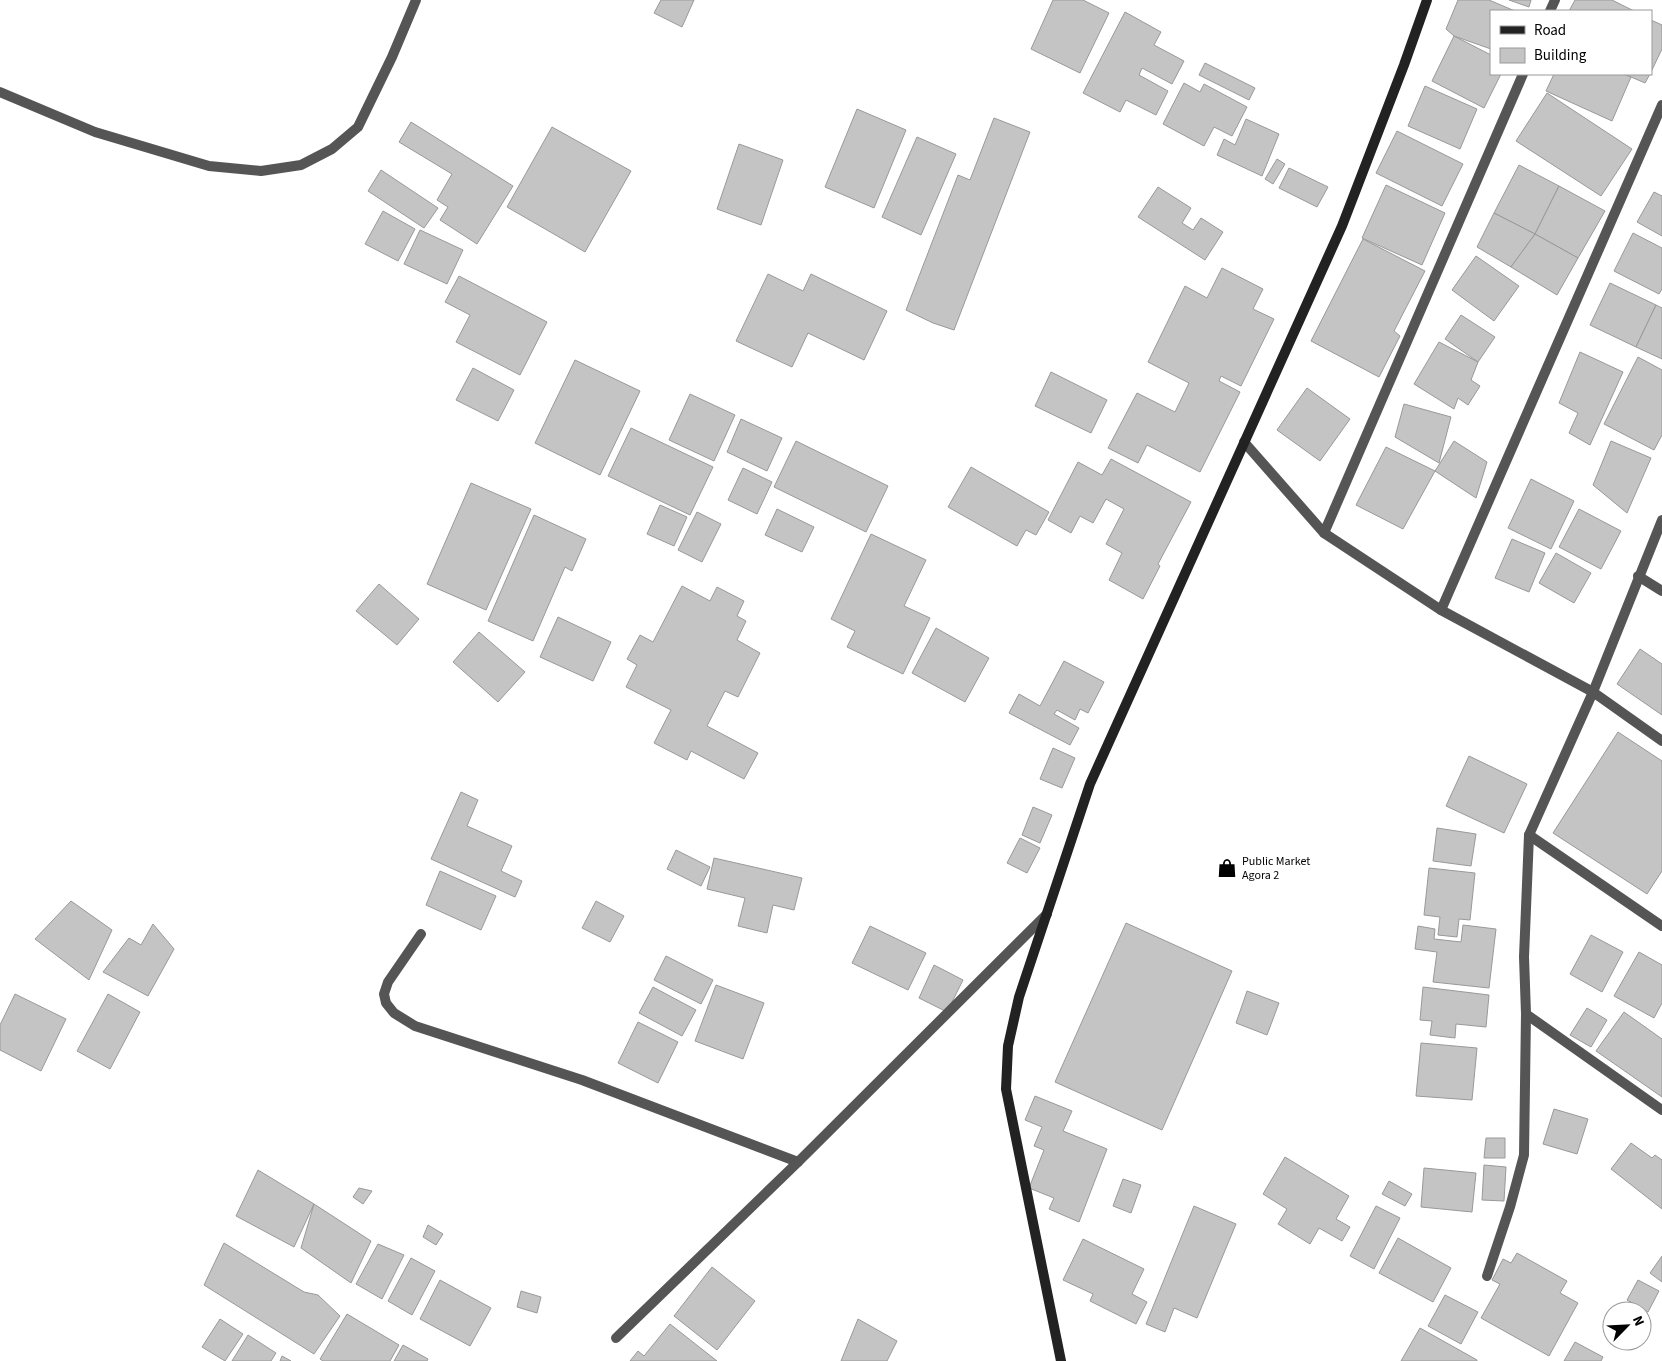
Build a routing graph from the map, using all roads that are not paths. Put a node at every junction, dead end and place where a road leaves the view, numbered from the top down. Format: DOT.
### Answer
graph roads {
  1 [pos="416,0"];
  2 [pos="1427,0"];
  3 [pos="1523,75"];
  4 [pos="0,92"];
  5 [pos="1662,105"];
  6 [pos="1244,442"];
  7 [pos="1662,520"];
  8 [pos="1324,533"];
  9 [pos="1638,576"];
  10 [pos="1662,591"];
  11 [pos="1441,610"];
  12 [pos="1592,692"];
  13 [pos="1662,741"];
  14 [pos="1530,835"];
  15 [pos="1047,914"];
  16 [pos="1662,926"];
  17 [pos="421,934"];
  18 [pos="1526,1014"];
  19 [pos="1662,1110"];
  20 [pos="798,1162"];
  21 [pos="1487,1276"];
  22 [pos="616,1338"];
  23 [pos="1061,1361"];
  1 -- 4 [label="street"];
  2 -- 6 [label="main road"];
  3 -- 8 [label="street"];
  5 -- 11 [label="street"];
  6 -- 8 [label="street"];
  6 -- 15 [label="main road"];
  7 -- 9 [label="street"];
  8 -- 11 [label="street"];
  9 -- 10 [label="street"];
  9 -- 12 [label="street"];
  11 -- 12 [label="street"];
  12 -- 13 [label="street"];
  12 -- 14 [label="street"];
  14 -- 16 [label="street"];
  14 -- 18 [label="street"];
  15 -- 20 [label="street"];
  15 -- 23 [label="main road"];
  17 -- 20 [label="street"];
  18 -- 19 [label="street"];
  18 -- 21 [label="street"];
  20 -- 22 [label="street"];
}
